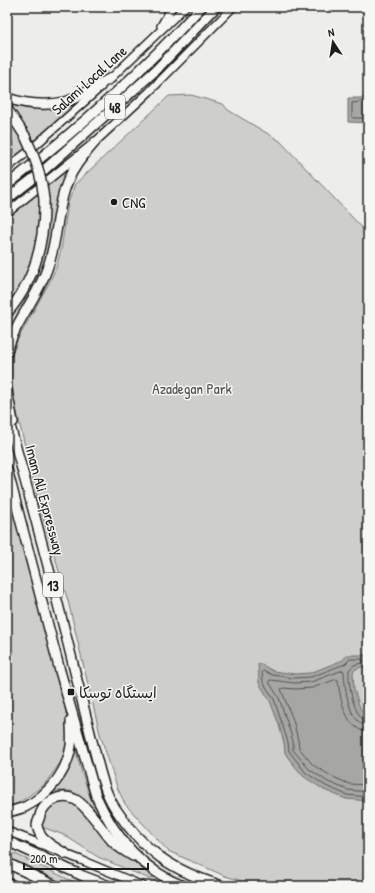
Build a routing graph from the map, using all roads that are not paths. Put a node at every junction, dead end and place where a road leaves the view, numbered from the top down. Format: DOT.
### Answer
graph roads {
  1 [pos="172,7"];
  2 [pos="185,7"];
  3 [pos="201,7"];
  4 [pos="216,7"];
  5 [pos="233,7"];
  6 [pos="156,34"];
  7 [pos="112,78"];
  8 [pos="7,98"];
  9 [pos="7,109"];
  10 [pos="7,142"];
  11 [pos="95,142"];
  12 [pos="7,152"];
  13 [pos="7,168"];
  14 [pos="7,185"];
  15 [pos="7,199"];
  16 [pos="7,213"];
  17 [pos="7,313"];
  18 [pos="7,352"];
  19 [pos="7,390"];
  20 [pos="7,416"];
  21 [pos="18,455"];
  22 [pos="7,469"];
  23 [pos="71,708"];
  24 [pos="7,812"];
  25 [pos="7,831"];
  26 [pos="7,842"];
  27 [pos="66,854"];
  28 [pos="142,862"];
  29 [pos="7,863"];
  30 [pos="7,882"];
  31 [pos="18,886"];
  32 [pos="55,886"];
  33 [pos="109,886"];
  34 [pos="143,886"];
  35 [pos="183,886"];
  36 [pos="222,886"];
  1 -- 6 [label="main road"];
  2 -- 6 [label="main road, Salami Local Lane"];
  3 -- 14 [label="highway, 48"];
  4 -- 15 [label="highway, 48"];
  5 -- 11 [label="main road"];
  6 -- 7 [label="main road, Salami Local Lane"];
  7 -- 8 [label="highway"];
  7 -- 13 [label="main road, Salami Local Lane"];
  9 -- 17 [label="highway, bridge"];
  10 -- 12 [label="highway"];
  11 -- 16 [label="main road"];
  11 -- 18 [label="highway"];
  19 -- 21 [label="highway"];
  20 -- 21 [label="highway, Imam Ali Expressway / 13"];
  21 -- 36 [label="highway, Imam Ali Expressway / 13"];
  22 -- 23 [label="highway, Imam Ali Expressway / 13"];
  23 -- 24 [label="highway"];
  23 -- 28 [label="highway, Imam Ali Expressway / 13"];
  25 -- 27 [label="main road"];
  26 -- 33 [label="highway"];
  27 -- 28 [label="highway"];
  27 -- 34 [label="main road"];
  28 -- 35 [label="highway, Imam Ali Expressway / 13"];
  29 -- 32 [label="highway"];
  30 -- 31 [label="main road"];
}
